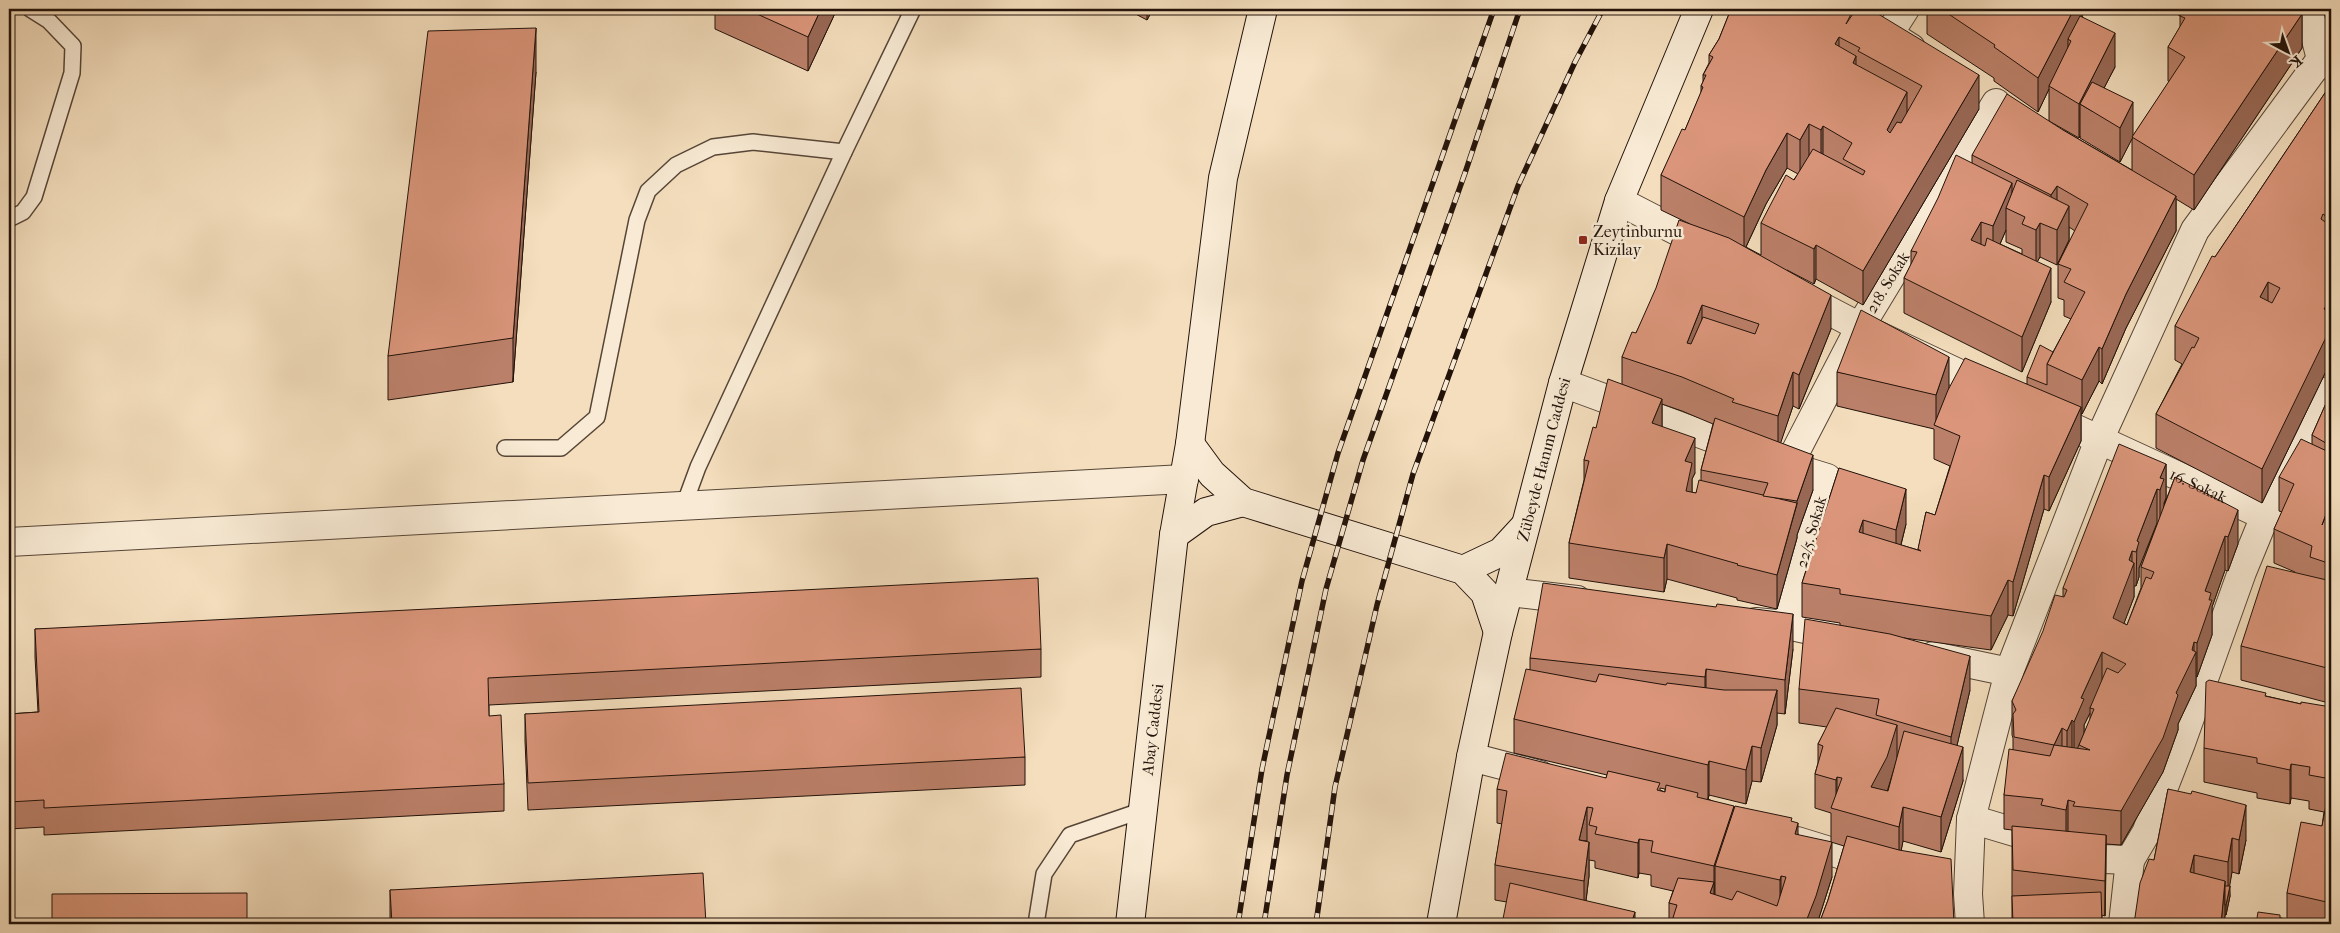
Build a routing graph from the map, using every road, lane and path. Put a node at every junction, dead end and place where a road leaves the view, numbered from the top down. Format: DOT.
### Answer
graph roads {
  1 [pos="30,9"];
  2 [pos="913,9"];
  3 [pos="1263,9"];
  4 [pos="1699,9"];
  5 [pos="1905,9"];
  6 [pos="2308,9"];
  7 [pos="1930,61"];
  8 [pos="2326,63"];
  9 [pos="1972,87"];
  10 [pos="1996,103"];
  11 [pos="2021,119"];
  12 [pos="844,152"];
  13 [pos="1619,201"];
  14 [pos="2170,214"];
  15 [pos="9,219"];
  16 [pos="2195,230"];
  17 [pos="1733,260"];
  18 [pos="1775,282"];
  19 [pos="1860,327"];
  20 [pos="1563,384"];
  21 [pos="2331,390"];
  22 [pos="2098,440"];
  23 [pos="1190,444"];
  24 [pos="505,448"];
  25 [pos="1788,466"];
  26 [pos="1184,479"];
  27 [pos="1243,502"];
  28 [pos="684,505"];
  29 [pos="2266,516"];
  30 [pos="1527,524"];
  31 [pos="1174,535"];
  32 [pos="9,542"];
  33 [pos="1463,570"];
  34 [pos="2242,572"];
  35 [pos="2268,584"];
  36 [pos="1509,592"];
  37 [pos="1598,603"];
  38 [pos="1727,618"];
  39 [pos="1787,625"];
  40 [pos="1498,632"];
  41 [pos="1864,641"];
  42 [pos="1912,652"];
  43 [pos="2009,672"];
  44 [pos="2195,702"];
  45 [pos="2224,708"];
  46 [pos="1471,757"];
  47 [pos="1565,782"];
  48 [pos="1143,810"];
  49 [pos="1971,819"];
  50 [pos="1773,835"];
  51 [pos="2130,860"];
  52 [pos="1903,874"];
  53 [pos="1940,885"];
  54 [pos="1968,894"];
  55 [pos="1036,924"];
  56 [pos="1130,924"];
  57 [pos="1441,924"];
  58 [pos="1970,924"];
  59 [pos="2123,924"];
  1 -- 15 [label="lane"];
  2 -- 12 [label="lane"];
  3 -- 23 [label="street, Abay Caddesi"];
  4 -- 13 [label="street, Zübeyde Hanım Caddesi"];
  5 -- 7 [label="street"];
  6 -- 8 [label="street"];
  8 -- 16 [label="street"];
  9 -- 10 [label="street"];
  10 -- 11 [label="street"];
  10 -- 19 [label="street, 218. Sokak"];
  12 -- 24 [label="lane"];
  12 -- 28 [label="lane"];
  13 -- 17 [label="street"];
  13 -- 20 [label="street, Zübeyde Hanım Caddesi"];
  14 -- 16 [label="street"];
  16 -- 22 [label="street"];
  18 -- 19 [label="street, 16. Sokak"];
  19 -- 22 [label="street, 16. Sokak"];
  19 -- 25 [label="street, 218. Sokak"];
  20 -- 25 [label="street, 22/5. Sokak"];
  20 -- 30 [label="street, Zübeyde Hanım Caddesi"];
  21 -- 29 [label="street"];
  22 -- 29 [label="street, 16. Sokak"];
  22 -- 43 [label="street"];
  23 -- 26 [label="street, Abay Caddesi"];
  23 -- 27 [label="street"];
  25 -- 39 [label="street, 22/5. Sokak"];
  26 -- 28 [label="street"];
  26 -- 31 [label="street, Abay Caddesi"];
  27 -- 31 [label="street"];
  27 -- 33 [label="street"];
  28 -- 32 [label="street"];
  29 -- 34 [label="street"];
  30 -- 33 [label="street"];
  30 -- 36 [label="street, Zübeyde Hanım Caddesi"];
  31 -- 48 [label="street, Abay Caddesi"];
  33 -- 40 [label="street"];
  34 -- 35 [label="street"];
  34 -- 44 [label="street"];
  36 -- 37 [label="street"];
  36 -- 40 [label="street, Zübeyde Hanım Caddesi"];
  38 -- 39 [label="street"];
  39 -- 41 [label="street"];
  40 -- 46 [label="street, Zübeyde Hanım Caddesi"];
  42 -- 43 [label="street"];
  43 -- 49 [label="street"];
  44 -- 45 [label="street"];
  44 -- 51 [label="street"];
  46 -- 47 [label="street"];
  46 -- 57 [label="street, Zübeyde Hanım Caddesi"];
  48 -- 55 [label="lane"];
  48 -- 56 [label="street, Abay Caddesi"];
  49 -- 51 [label="street"];
  49 -- 54 [label="street"];
  50 -- 52 [label="street"];
  51 -- 59 [label="street"];
  53 -- 54 [label="street"];
  54 -- 58 [label="street"];
}
